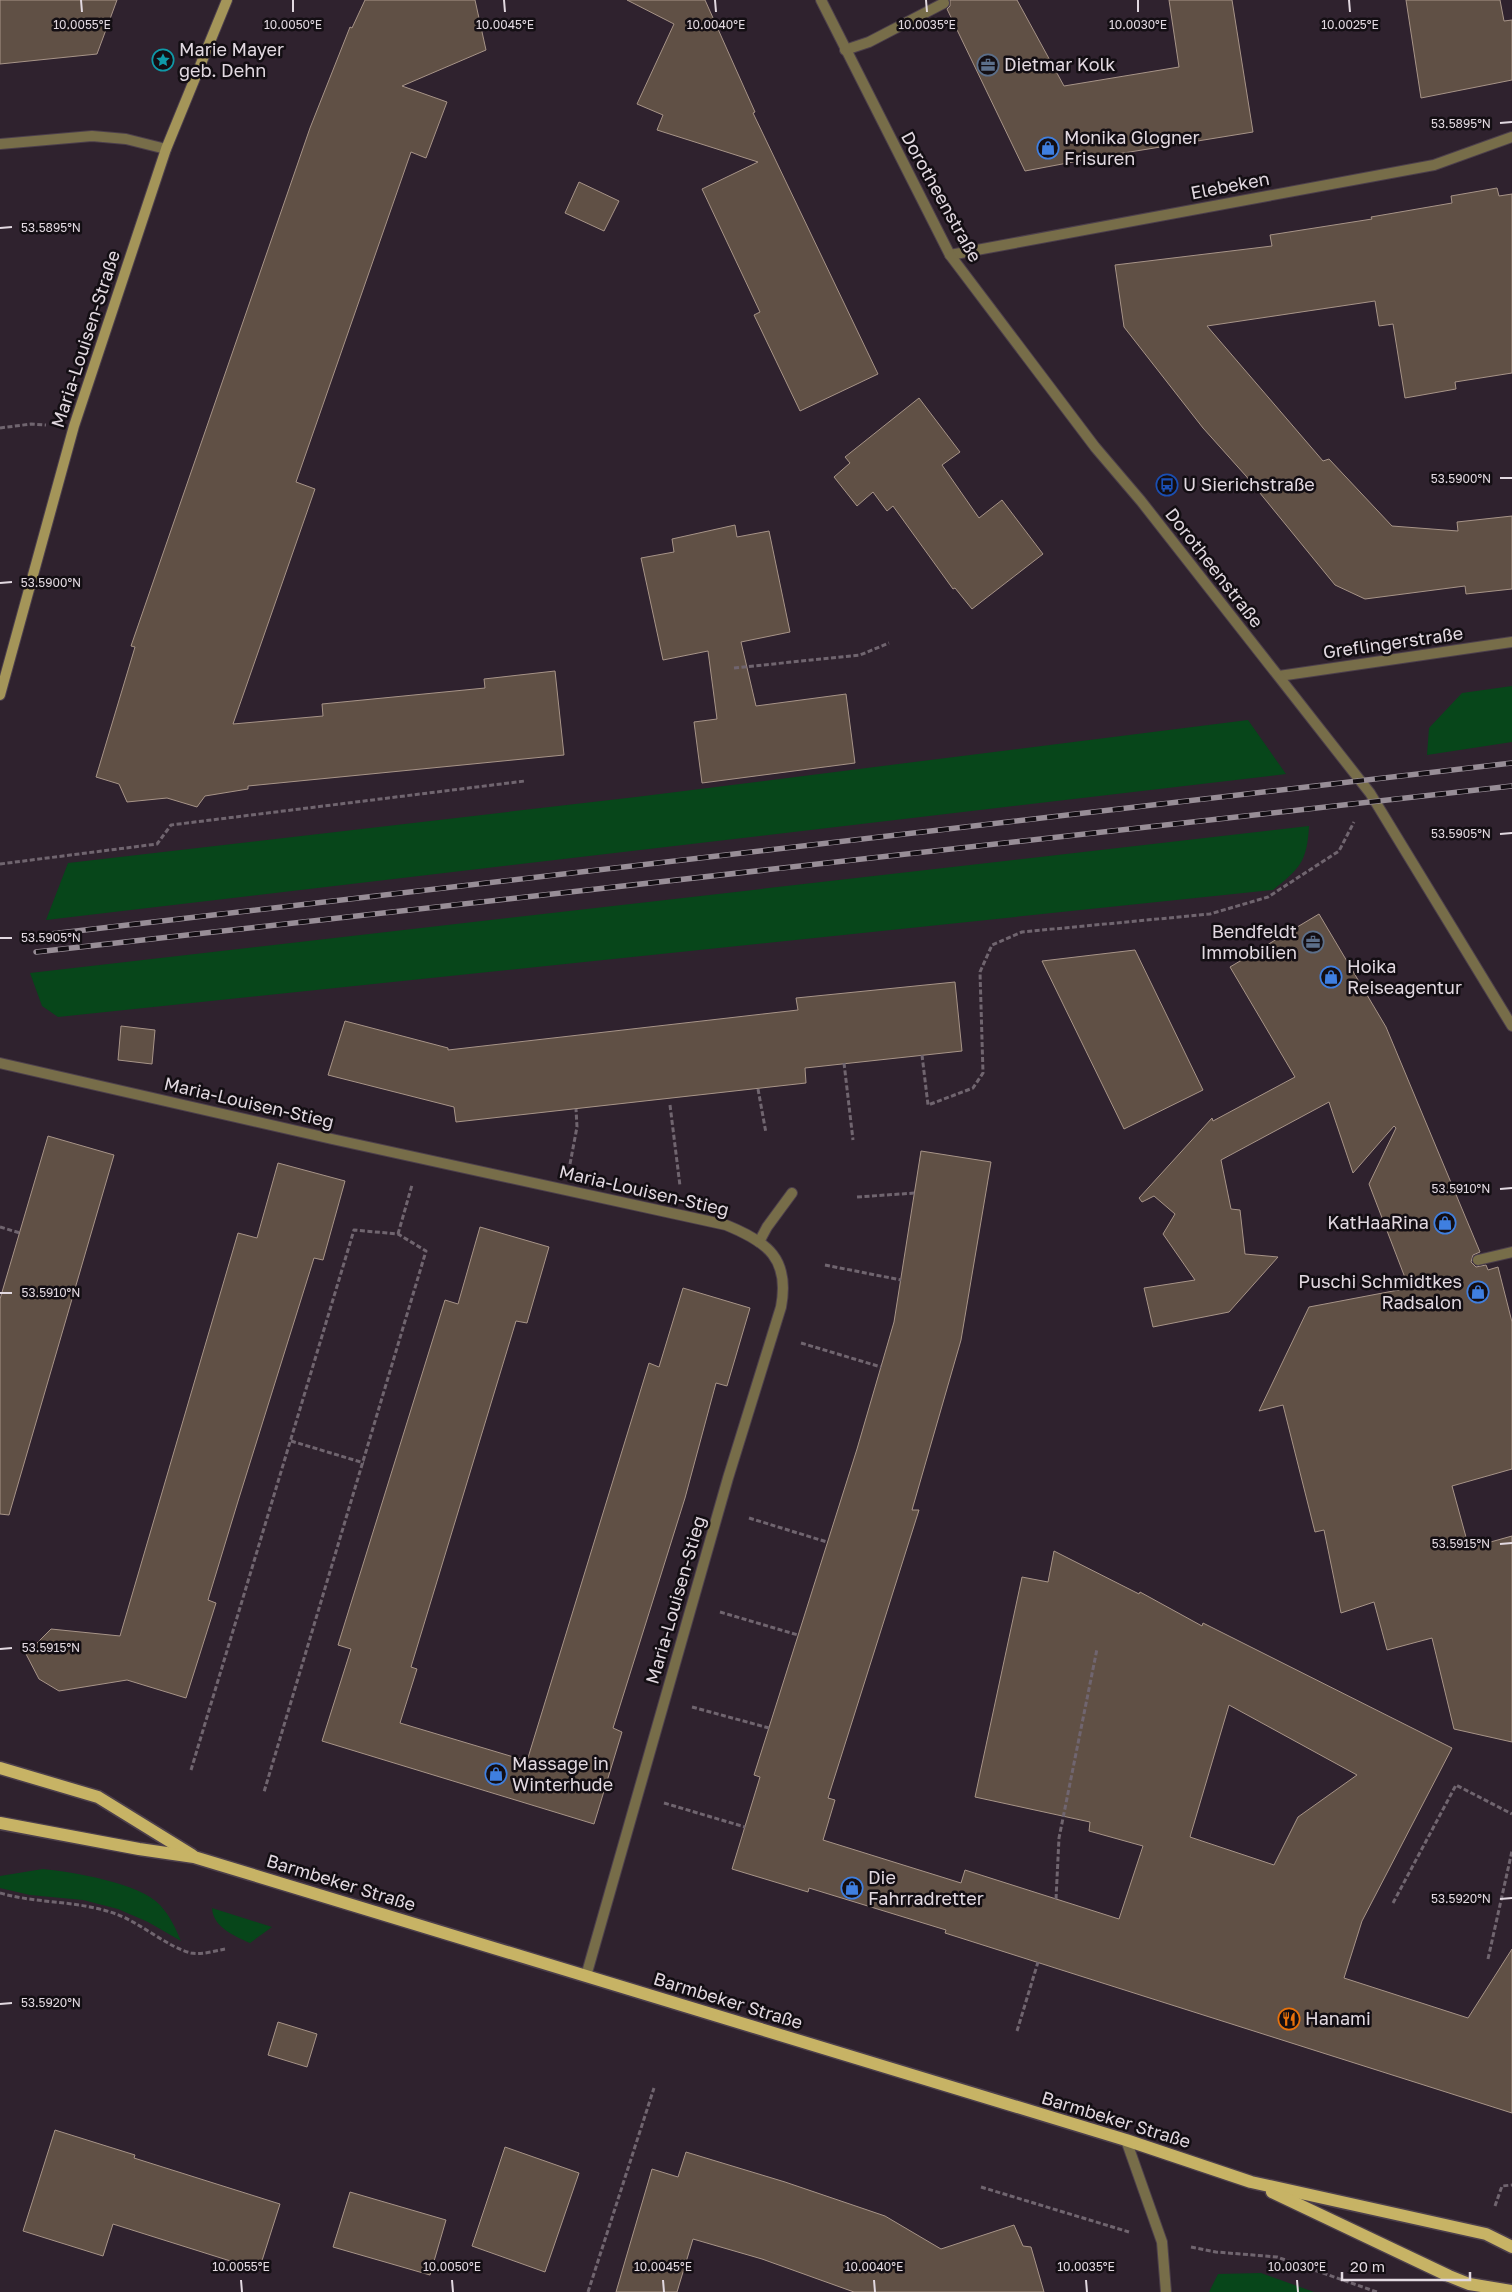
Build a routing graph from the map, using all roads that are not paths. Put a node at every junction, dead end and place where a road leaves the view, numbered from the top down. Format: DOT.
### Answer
graph roads {
  1 [pos="227,0"];
  2 [pos="821,0"];
  3 [pos="944,3"];
  4 [pos="845,50"];
  5 [pos="1512,137"];
  6 [pos="0,144"];
  7 [pos="166,149"];
  8 [pos="950,255"];
  9 [pos="1512,642"];
  10 [pos="1279,676"];
  11 [pos="0,695"];
  12 [pos="1512,1026"];
  13 [pos="0,1063"];
  14 [pos="792,1193"];
  15 [pos="759,1242"];
  16 [pos="1512,1252"];
  17 [pos="1478,1260"];
  18 [pos="0,1768"];
  19 [pos="0,1823"];
  20 [pos="194,1857"];
  21 [pos="586,1976"];
  22 [pos="1126,2140"];
  23 [pos="1251,2182"];
  24 [pos="1512,2247"];
  25 [pos="1512,2291"];
  26 [pos="1166,2292"];
  1 -- 7 [label="main road, Maria-Louisen-Straße"];
  2 -- 4 [label="street, Dorotheenstraße"];
  3 -- 4 [label="street"];
  4 -- 8 [label="street, Dorotheenstraße"];
  5 -- 8 [label="street, Elebeken"];
  6 -- 7 [label="street"];
  7 -- 11 [label="main road, Maria-Louisen-Straße"];
  8 -- 10 [label="street, Dorotheenstraße"];
  9 -- 10 [label="street, Greflingerstraße"];
  10 -- 12 [label="street, Dorotheenstraße"];
  13 -- 15 [label="street, Maria-Louisen-Stieg"];
  14 -- 15 [label="street"];
  15 -- 21 [label="street, Maria-Louisen-Stieg"];
  16 -- 17 [label="street"];
  18 -- 20 [label="main road, Barmbeker Straße"];
  19 -- 20 [label="main road, Barmbeker Straße"];
  20 -- 21 [label="main road, Barmbeker Straße"];
  21 -- 22 [label="main road, Barmbeker Straße"];
  22 -- 23 [label="main road, Barmbeker Straße"];
  22 -- 26 [label="street"];
  23 -- 24 [label="main road, Barmbeker Straße"];
  23 -- 25 [label="main road, Barmbeker Straße"];
}
